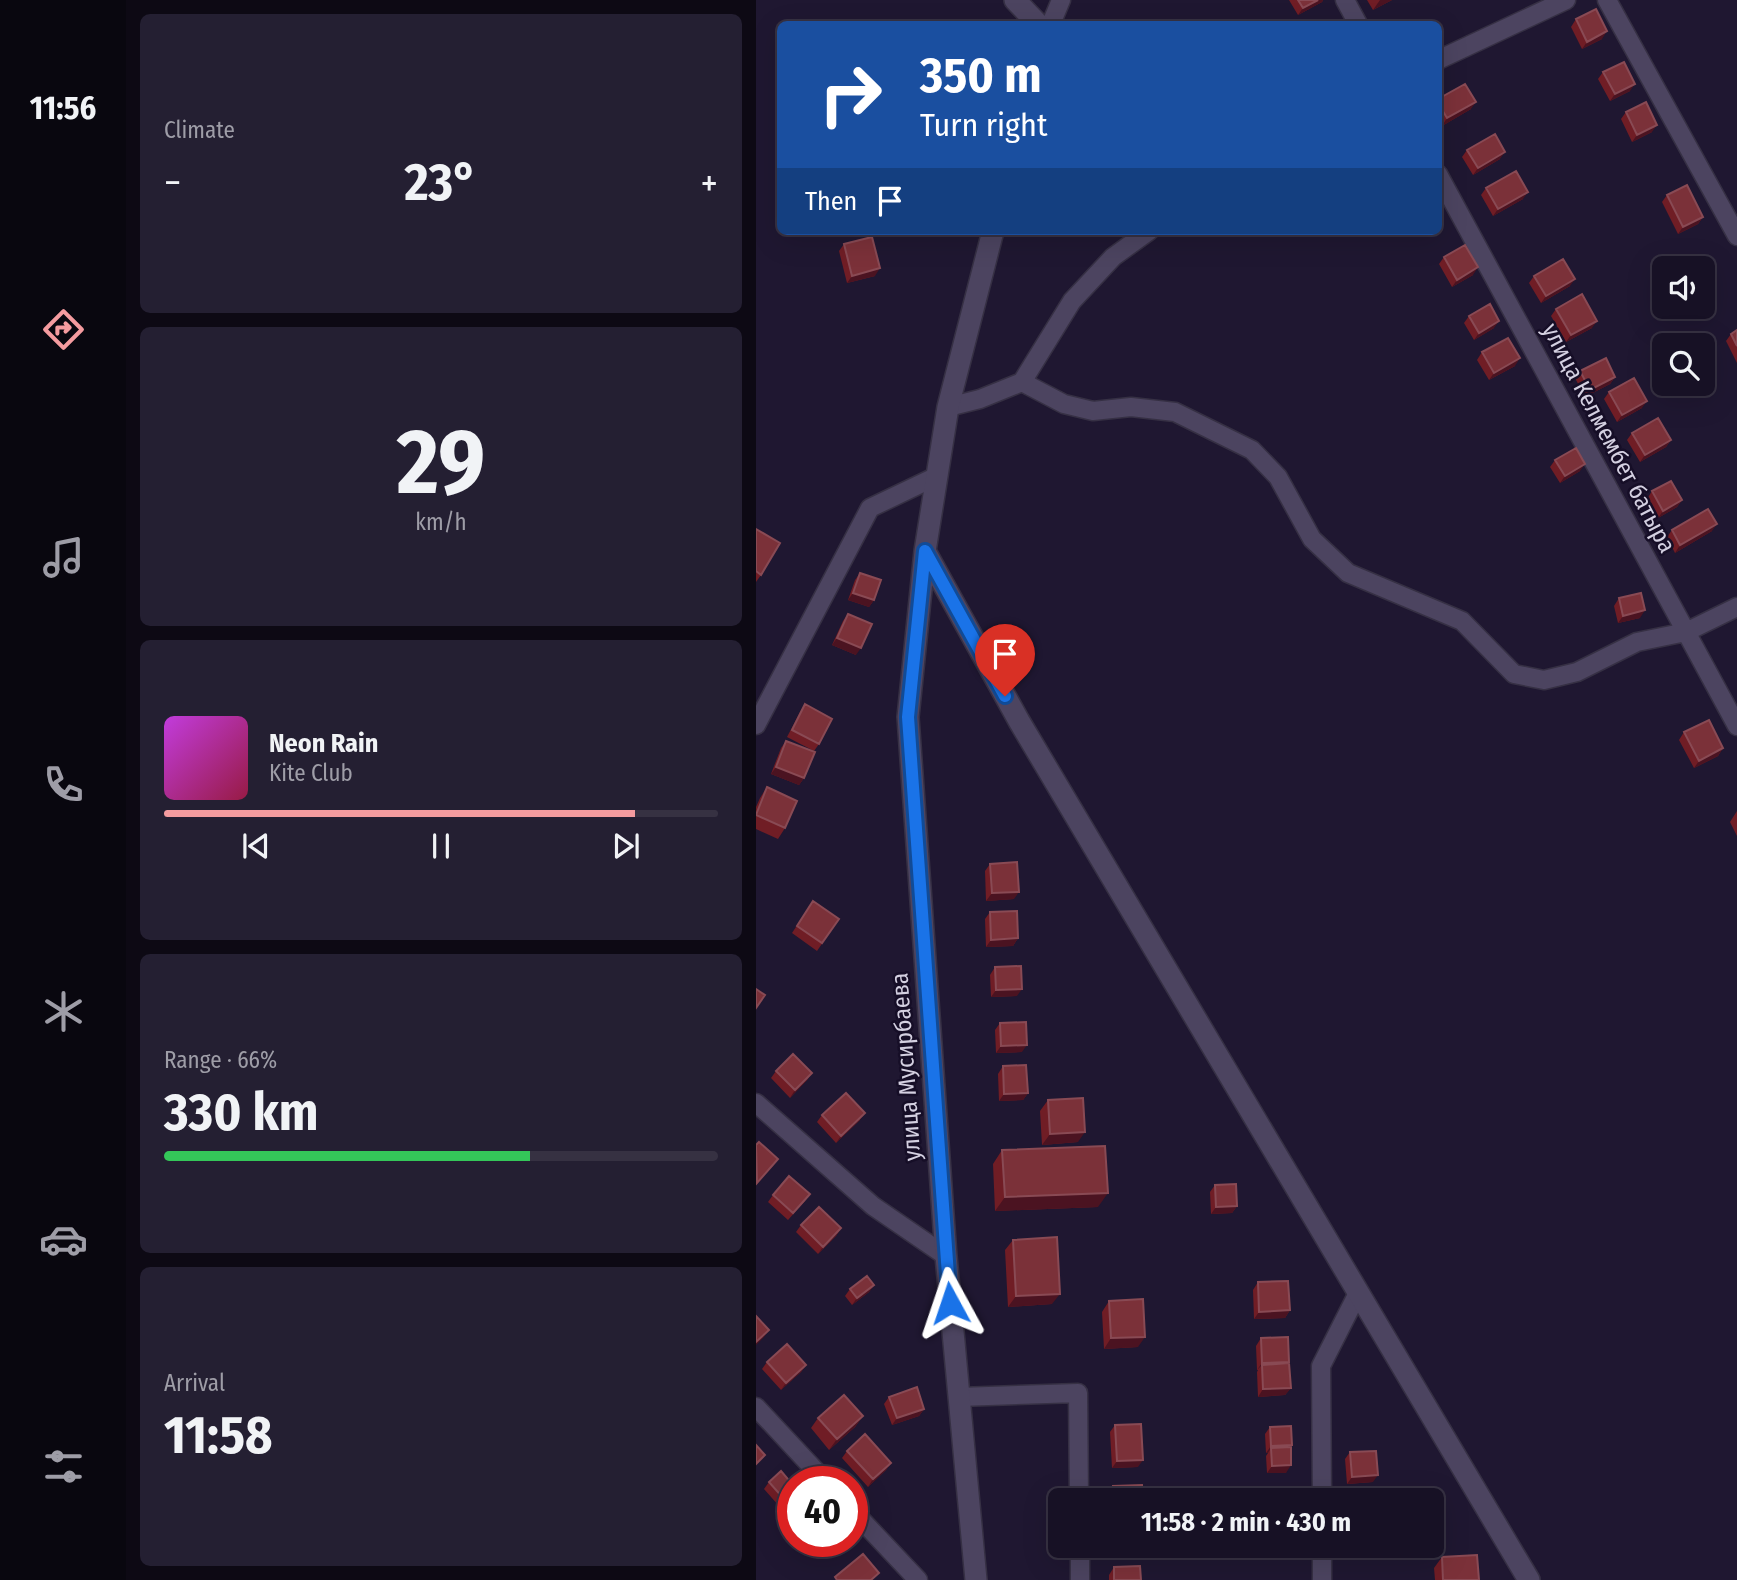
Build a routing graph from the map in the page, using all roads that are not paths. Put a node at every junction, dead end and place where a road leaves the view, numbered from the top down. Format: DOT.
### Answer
graph roads {
  1 [pos="1015,0"];
  2 [pos="1060,0"];
  3 [pos="1345,0"];
  4 [pos="1566,0"];
  5 [pos="1607,0"];
  6 [pos="1035,21"];
  7 [pos="1052,21"];
  8 [pos="1356,21"];
  9 [pos="1442,58"];
  10 [pos="1442,181"];
  11 [pos="992,235"];
  12 [pos="1143,235"];
  13 [pos="1737,236"];
  14 [pos="1022,382"];
  15 [pos="948,407"];
  16 [pos="937,476"];
  17 [pos="925,551"];
  18 [pos="1737,607"];
  19 [pos="1686,632"];
  20 [pos="756,725"];
  21 [pos="1737,726"];
  22 [pos="756,1103"];
  23 [pos="946,1256"];
  24 [pos="1358,1293"];
  25 [pos="959,1398"];
  26 [pos="756,1407"];
  27 [pos="812,1466"];
  28 [pos="1079,1488"];
  29 [pos="1322,1488"];
  30 [pos="868,1527"];
  31 [pos="1080,1558"];
  32 [pos="1322,1558"];
  33 [pos="1528,1579"];
  34 [pos="918,1580"];
  35 [pos="976,1580"];
  36 [pos="1080,1580"];
  37 [pos="1322,1580"];
  1 -- 6 [label="main road"];
  2 -- 7 [label="street"];
  3 -- 8 [label="street"];
  4 -- 9 [label="street"];
  5 -- 13 [label="street"];
  10 -- 19 [label="street, улица Келмембет батыра"];
  11 -- 15 [label="main road, улица Мусирбаева"];
  12 -- 14 [label="street"];
  14 -- 15 [label="street"];
  14 -- 19 [label="street"];
  15 -- 16 [label="main road, улица Мусирбаева"];
  16 -- 17 [label="main road, улица Мусирбаева"];
  16 -- 20 [label="street"];
  17 -- 23 [label="main road, улица Мусирбаева"];
  17 -- 24 [label="main road"];
  18 -- 19 [label="street"];
  19 -- 21 [label="street, улица Келмембет батыра"];
  22 -- 23 [label="street"];
  23 -- 25 [label="main road, улица Мусирбаева"];
  24 -- 29 [label="street"];
  24 -- 33 [label="main road"];
  25 -- 28 [label="street"];
  25 -- 35 [label="main road, улица Мусирбаева"];
  26 -- 27 [label="street"];
  30 -- 34 [label="street"];
  31 -- 36 [label="street"];
  32 -- 37 [label="street"];
}
